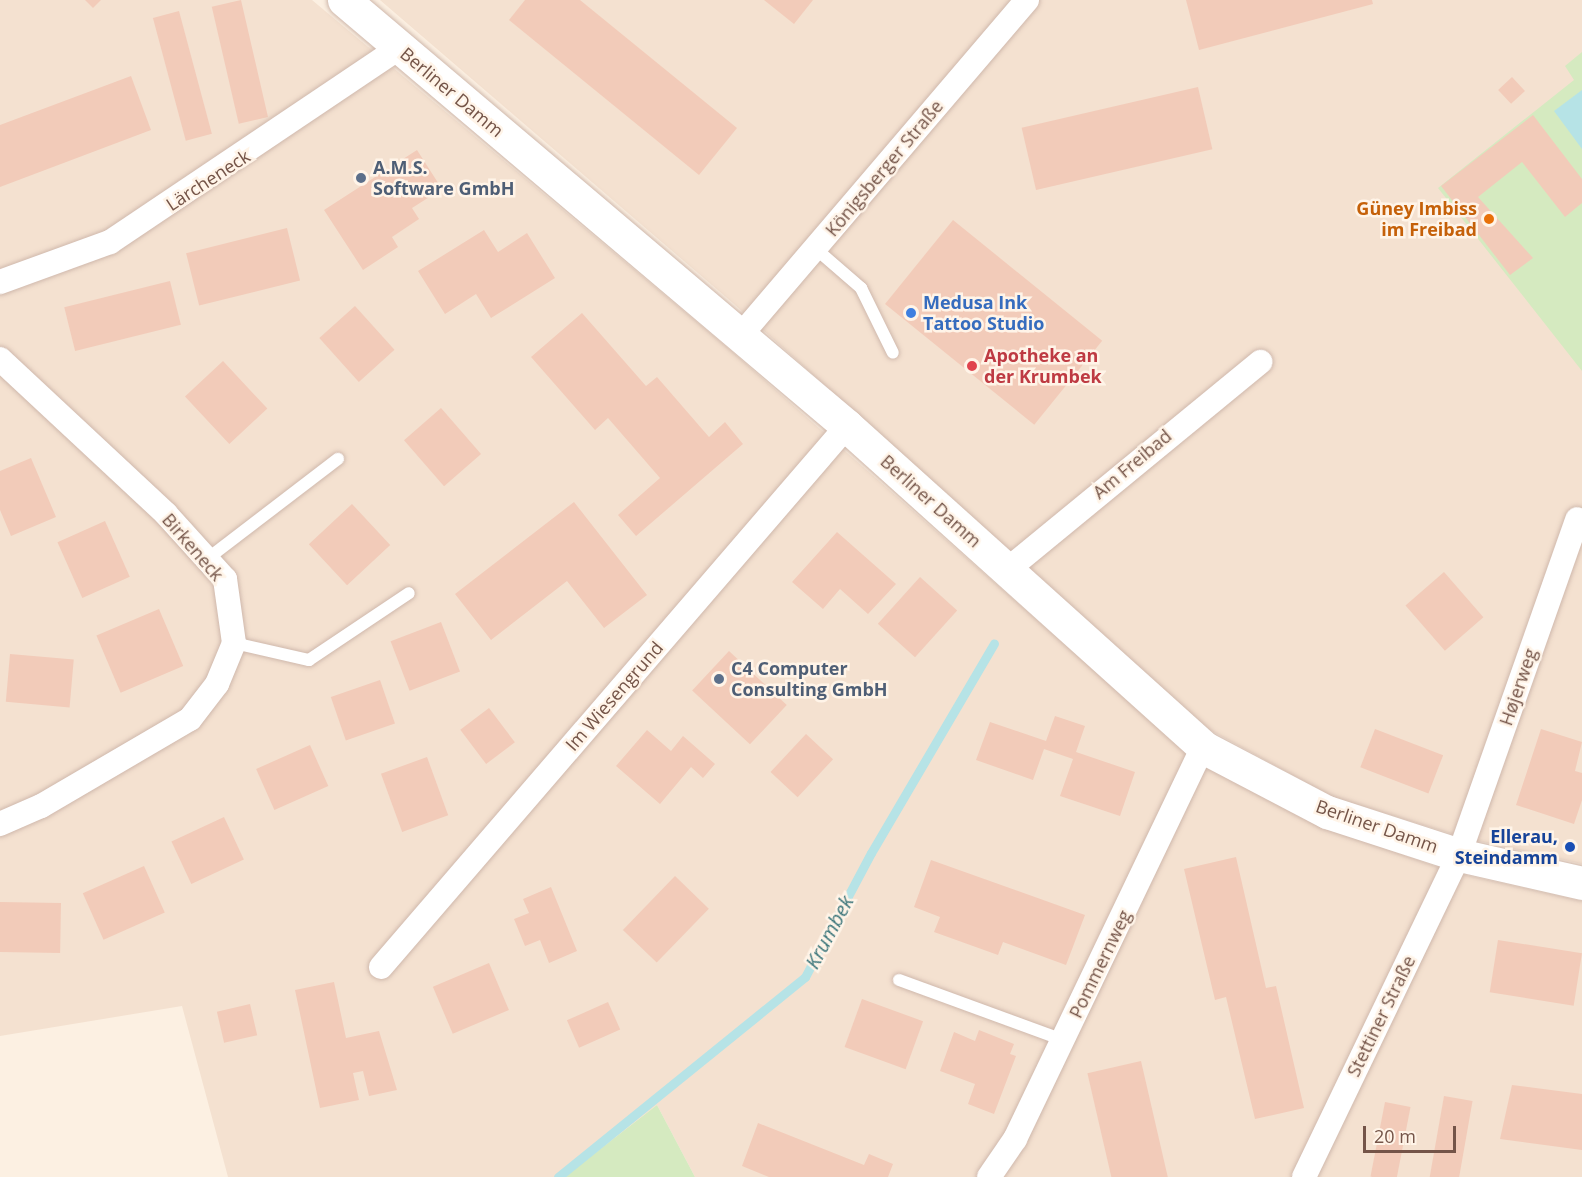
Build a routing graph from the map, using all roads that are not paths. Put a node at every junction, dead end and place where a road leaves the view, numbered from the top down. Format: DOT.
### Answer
graph roads {
  1 [pos="344,0"];
  2 [pos="1027,0"];
  3 [pos="399,48"];
  4 [pos="816,249"];
  5 [pos="0,282"];
  6 [pos="740,336"];
  7 [pos="893,353"];
  8 [pos="0,359"];
  9 [pos="1260,362"];
  10 [pos="847,426"];
  11 [pos="338,459"];
  12 [pos="1577,519"];
  13 [pos="207,559"];
  14 [pos="1013,575"];
  15 [pos="409,593"];
  16 [pos="234,643"];
  17 [pos="1203,747"];
  18 [pos="0,824"];
  19 [pos="1459,855"];
  20 [pos="1582,883"];
  21 [pos="381,967"];
  22 [pos="899,980"];
  23 [pos="1063,1040"];
  24 [pos="989,1177"];
  25 [pos="1304,1177"];
  1 -- 3 [label="main road, Berliner Damm"];
  2 -- 4 [label="street, Königsberger Straße"];
  3 -- 5 [label="street, Lärcheneck"];
  3 -- 6 [label="main road, Berliner Damm"];
  4 -- 6 [label="street, Königsberger Straße"];
  4 -- 7 [label="lane"];
  6 -- 10 [label="main road, Berliner Damm"];
  8 -- 13 [label="street, Birkeneck"];
  9 -- 14 [label="street, Am Freibad"];
  10 -- 14 [label="main road, Berliner Damm"];
  10 -- 21 [label="street, Im Wiesengrund"];
  11 -- 13 [label="lane"];
  12 -- 19 [label="street, Højerweg"];
  13 -- 16 [label="street, Birkeneck"];
  14 -- 17 [label="main road, Berliner Damm"];
  15 -- 16 [label="lane"];
  16 -- 18 [label="street"];
  17 -- 19 [label="main road, Berliner Damm"];
  17 -- 23 [label="street, Pommernweg"];
  19 -- 20 [label="main road, Berliner Damm"];
  19 -- 25 [label="street, Stettiner Straße"];
  22 -- 23 [label="lane"];
  23 -- 24 [label="street, Pommernweg"];
}
